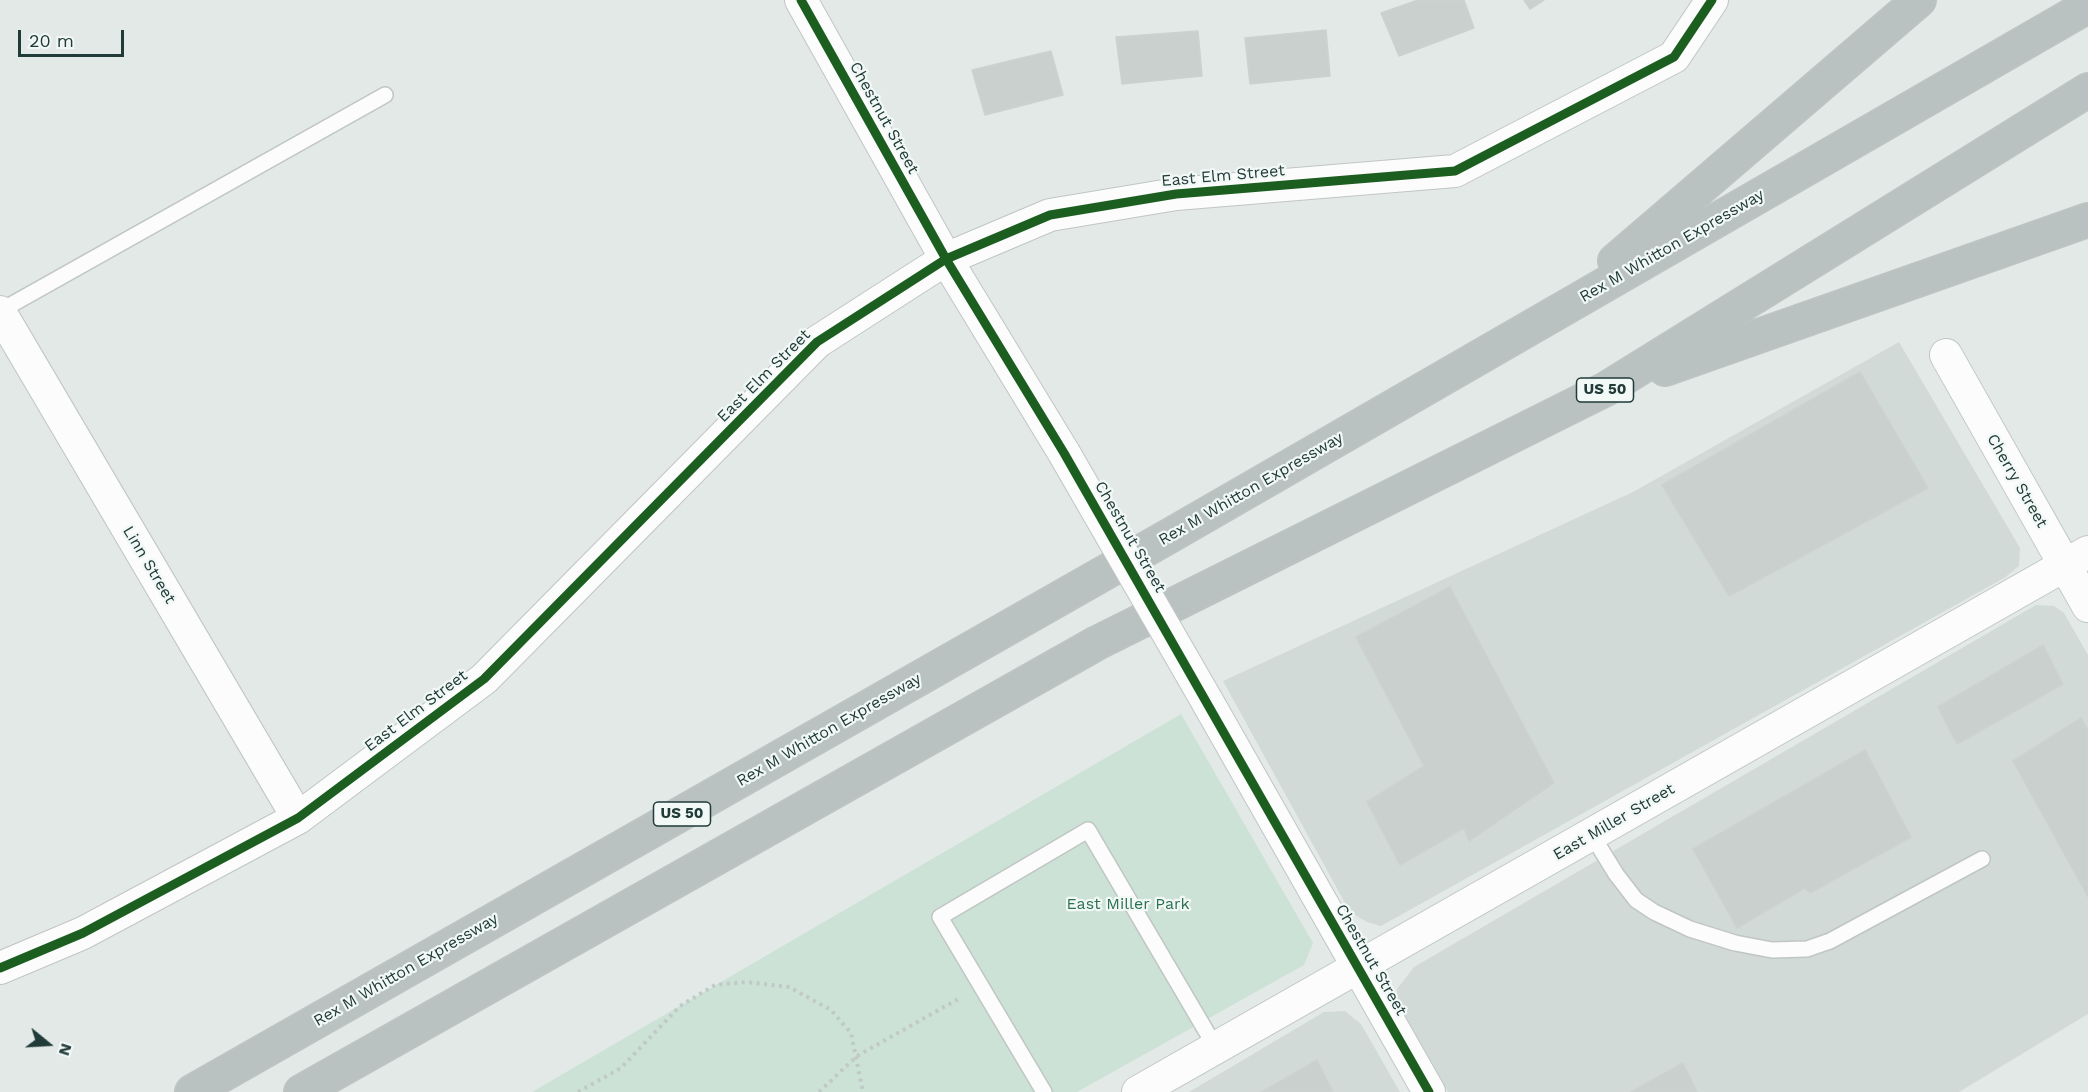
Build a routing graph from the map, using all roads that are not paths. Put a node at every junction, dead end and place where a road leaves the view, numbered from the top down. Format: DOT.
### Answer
graph roads {
  1 [pos="801,0"];
  2 [pos="1712,0"];
  3 [pos="1919,0"];
  4 [pos="2088,6"];
  5 [pos="2088,90"];
  6 [pos="385,95"];
  7 [pos="2088,220"];
  8 [pos="946,259"];
  9 [pos="1554,314"];
  10 [pos="2,320"];
  11 [pos="1946,355"];
  12 [pos="1606,389"];
  13 [pos="2076,558"];
  14 [pos="2088,606"];
  15 [pos="298,818"];
  16 [pos="1592,835"];
  17 [pos="1982,859"];
  18 [pos="0,968"];
  19 [pos="1358,968"];
  20 [pos="1216,1048"];
  21 [pos="356,1061"];
  22 [pos="203,1086"];
  23 [pos="177,1092"];
  24 [pos="301,1092"];
  25 [pos="316,1092"];
  26 [pos="1044,1092"];
  27 [pos="1138,1092"];
  28 [pos="1429,1092"];
  1 -- 8 [label="street, Chestnut Street"];
  2 -- 8 [label="street, East Elm Street"];
  3 -- 9 [label="highway"];
  4 -- 9 [label="highway, Rex M Whitton Expressway / US 50"];
  5 -- 12 [label="highway, US 50"];
  6 -- 10 [label="lane"];
  7 -- 12 [label="highway"];
  8 -- 15 [label="street, East Elm Street"];
  8 -- 19 [label="street, Chestnut Street, bridge"];
  9 -- 22 [label="highway, Rex M Whitton Expressway / US 50"];
  10 -- 15 [label="street, Linn Street"];
  11 -- 13 [label="street, Cherry Street"];
  12 -- 21 [label="highway, US 50"];
  13 -- 14 [label="street, Cherry Street"];
  13 -- 16 [label="street, East Miller Street"];
  15 -- 18 [label="street, East Elm Street"];
  16 -- 17 [label="lane"];
  16 -- 19 [label="street, East Miller Street"];
  19 -- 20 [label="street, East Miller Street"];
  19 -- 28 [label="street, Chestnut Street"];
  20 -- 26 [label="lane"];
  20 -- 27 [label="street, East Miller Street"];
  21 -- 24 [label="highway, US 50"];
  21 -- 25 [label="highway"];
  22 -- 23 [label="highway, Rex M Whitton Expressway"];
}
